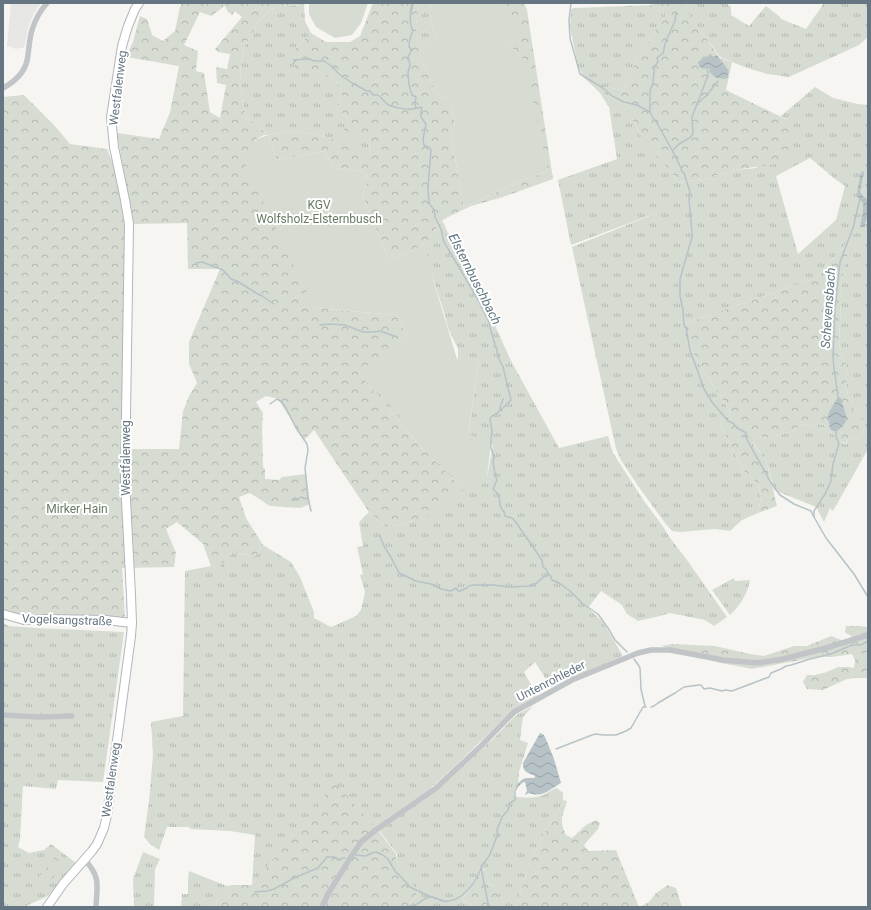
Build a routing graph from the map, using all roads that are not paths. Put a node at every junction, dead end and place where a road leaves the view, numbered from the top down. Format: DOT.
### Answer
graph roads {
  1 [pos="47,3"];
  2 [pos="139,3"];
  3 [pos="3,88"];
  4 [pos="3,614"];
  5 [pos="132,623"];
  6 [pos="868,635"];
  7 [pos="3,715"];
  8 [pos="72,716"];
  9 [pos="85,860"];
  10 [pos="47,907"];
  11 [pos="96,907"];
  12 [pos="322,907"];
  1 -- 3 [label="street"];
  2 -- 5 [label="street, Westfalenweg"];
  4 -- 5 [label="street, Vogelsangstraße"];
  5 -- 9 [label="street, Westfalenweg"];
  6 -- 12 [label="street, Untenrohleder"];
  7 -- 8 [label="street"];
  9 -- 10 [label="street, Westfalenweg"];
  9 -- 11 [label="street"];
}
